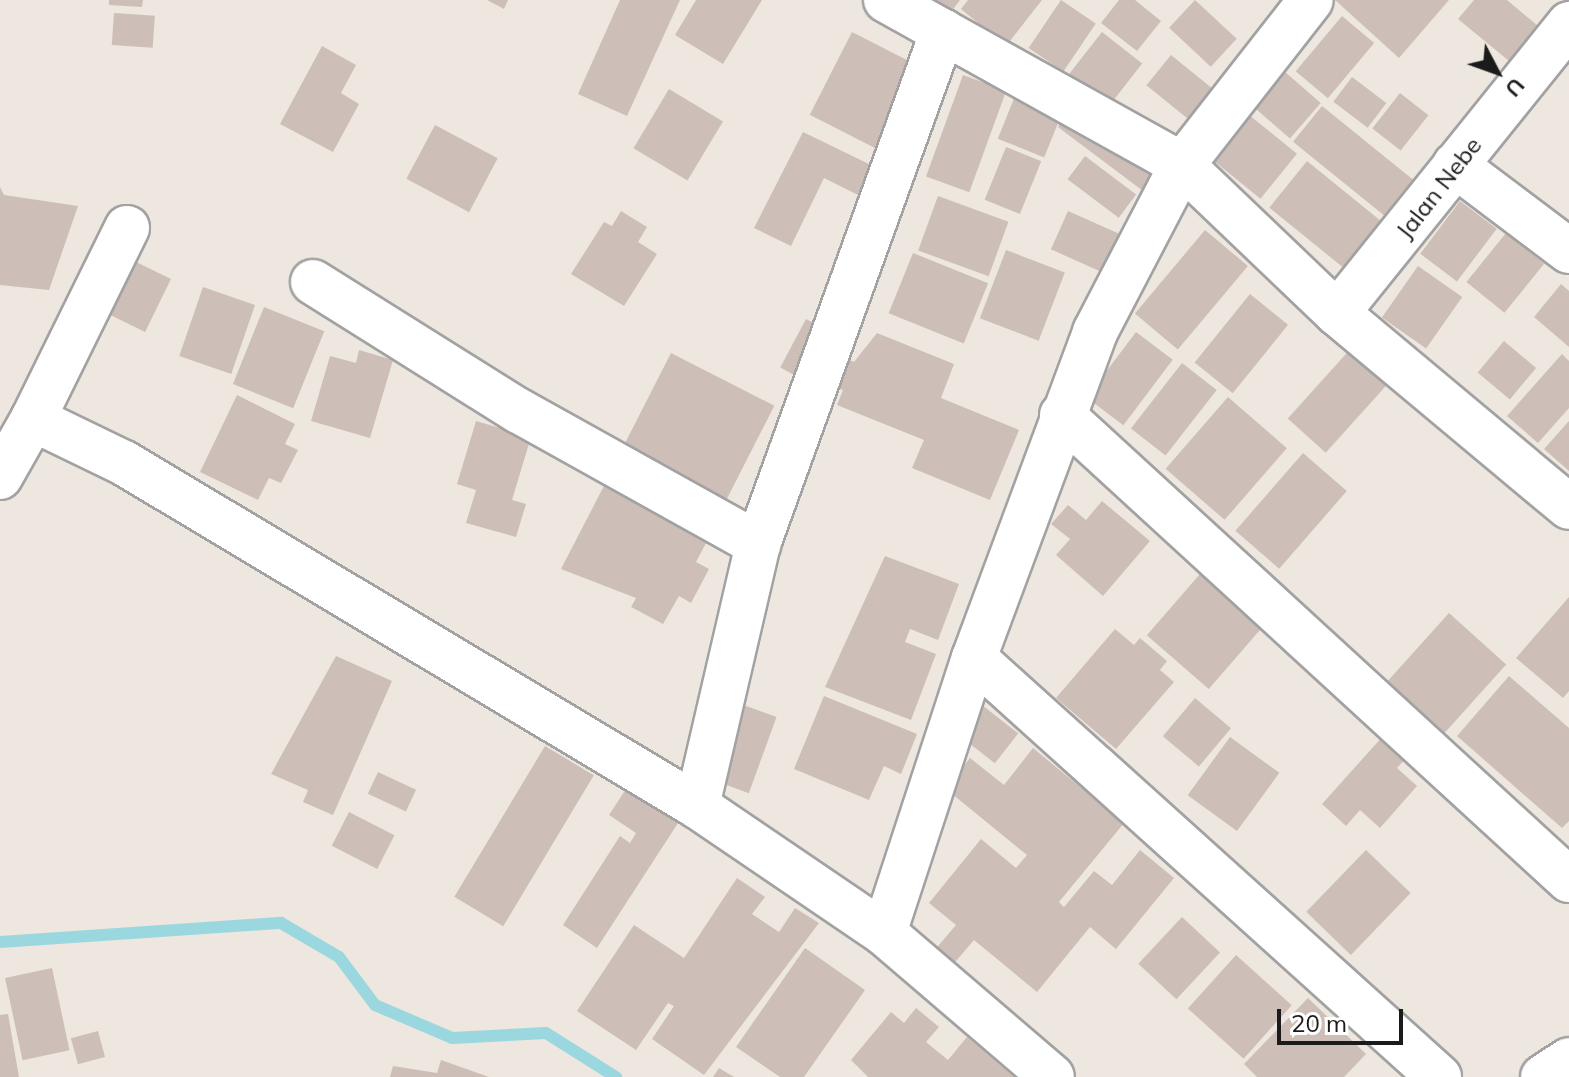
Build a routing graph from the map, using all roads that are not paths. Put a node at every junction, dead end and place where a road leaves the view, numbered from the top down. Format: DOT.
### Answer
graph roads {
  1 [pos="886,0"];
  2 [pos="1311,0"];
  3 [pos="1569,24"];
  4 [pos="943,31"];
  5 [pos="1182,165"];
  6 [pos="1455,165"];
  7 [pos="127,228"];
  8 [pos="1569,251"];
  9 [pos="313,282"];
  10 [pos="1337,313"];
  11 [pos="1062,415"];
  12 [pos="33,419"];
  13 [pos="0,477"];
  14 [pos="1569,507"];
  15 [pos="758,544"];
  16 [pos="974,658"];
  17 [pos="697,806"];
  18 [pos="1569,880"];
  19 [pos="884,933"];
  20 [pos="1569,1060"];
  21 [pos="1052,1077"];
  22 [pos="1439,1077"];
  23 [pos="1543,1077"];
  1 -- 4 [label="street"];
  2 -- 5 [label="street"];
  3 -- 6 [label="street, Jalan Nebe"];
  4 -- 5 [label="street"];
  4 -- 15 [label="street"];
  5 -- 10 [label="street"];
  5 -- 11 [label="street"];
  6 -- 8 [label="street"];
  6 -- 10 [label="street, Jalan Nebe"];
  7 -- 12 [label="street"];
  9 -- 15 [label="street"];
  10 -- 14 [label="street"];
  11 -- 16 [label="street"];
  11 -- 18 [label="street"];
  12 -- 13 [label="street"];
  12 -- 17 [label="street"];
  15 -- 17 [label="street"];
  16 -- 19 [label="street"];
  16 -- 22 [label="street"];
  17 -- 19 [label="street"];
  19 -- 21 [label="street"];
  20 -- 23 [label="street"];
}
